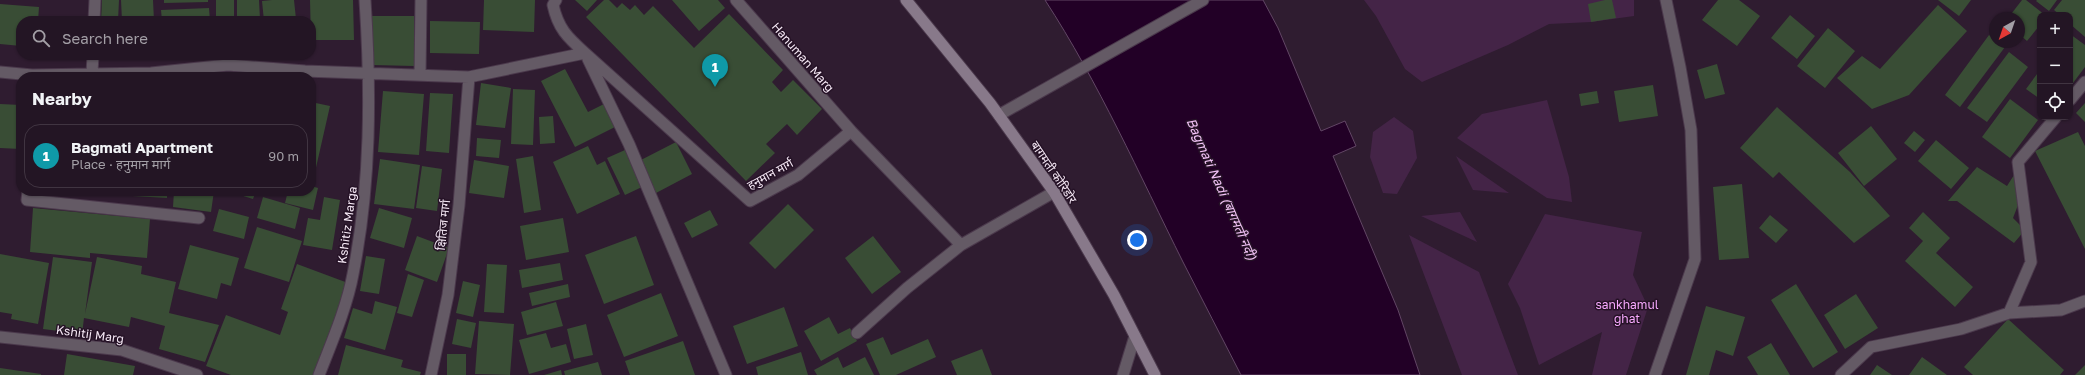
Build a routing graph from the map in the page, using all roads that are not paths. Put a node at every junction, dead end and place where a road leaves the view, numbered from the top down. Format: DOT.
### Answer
graph roads {
  1 [pos="95,0"];
  2 [pos="365,0"];
  3 [pos="421,0"];
  4 [pos="556,0"];
  5 [pos="736,0"];
  6 [pos="906,0"];
  7 [pos="1203,0"];
  8 [pos="1666,0"];
  9 [pos="94,16"];
  10 [pos="585,53"];
  11 [pos="93,60"];
  12 [pos="0,72"];
  13 [pos="92,72"];
  14 [pos="161,72"];
  15 [pos="369,73"];
  16 [pos="16,74"];
  17 [pos="420,75"];
  18 [pos="469,77"];
  19 [pos="2085,82"];
  20 [pos="2073,96"];
  21 [pos="999,115"];
  22 [pos="2053,120"];
  23 [pos="851,131"];
  24 [pos="1054,192"];
  25 [pos="27,196"];
  26 [pos="199,218"];
  27 [pos="961,245"];
  28 [pos="2085,301"];
  29 [pos="2010,313"];
  30 [pos="857,332"];
  31 [pos="1135,336"];
  32 [pos="0,337"];
  33 [pos="197,375"];
  34 [pos="320,375"];
  35 [pos="431,375"];
  36 [pos="726,375"];
  37 [pos="1123,375"];
  38 [pos="1155,375"];
  39 [pos="1655,375"];
  40 [pos="1841,375"];
  1 -- 9 [label="street"];
  2 -- 15 [label="street, Kshitiz Marga"];
  3 -- 17 [label="street"];
  4 -- 10 [label="street"];
  5 -- 23 [label="street, Hanuman Marg"];
  6 -- 21 [label="main road, बागमती कोरिडोर"];
  7 -- 21 [label="street"];
  8 -- 39 [label="street"];
  10 -- 18 [label="street"];
  10 -- 23 [label="street, हनुमान मार्ग"];
  10 -- 36 [label="street"];
  11 -- 13 [label="street"];
  12 -- 16 [label="street"];
  14 -- 15 [label="street"];
  15 -- 17 [label="street"];
  15 -- 34 [label="street, Kshitiz Marga"];
  17 -- 18 [label="street"];
  18 -- 35 [label="street, क्षितिज मार्ग"];
  19 -- 20 [label="street"];
  21 -- 24 [label="main road, बागमती कोरिडोर"];
  22 -- 29 [label="street"];
  23 -- 27 [label="street"];
  24 -- 27 [label="street"];
  24 -- 31 [label="main road, बागमती कोरिडोर"];
  25 -- 26 [label="street"];
  27 -- 30 [label="street"];
  28 -- 29 [label="street"];
  29 -- 40 [label="street"];
  31 -- 37 [label="street"];
  31 -- 38 [label="main road, बागमती कोरिडोर"];
  32 -- 33 [label="street, Kshitij Marg"];
}
